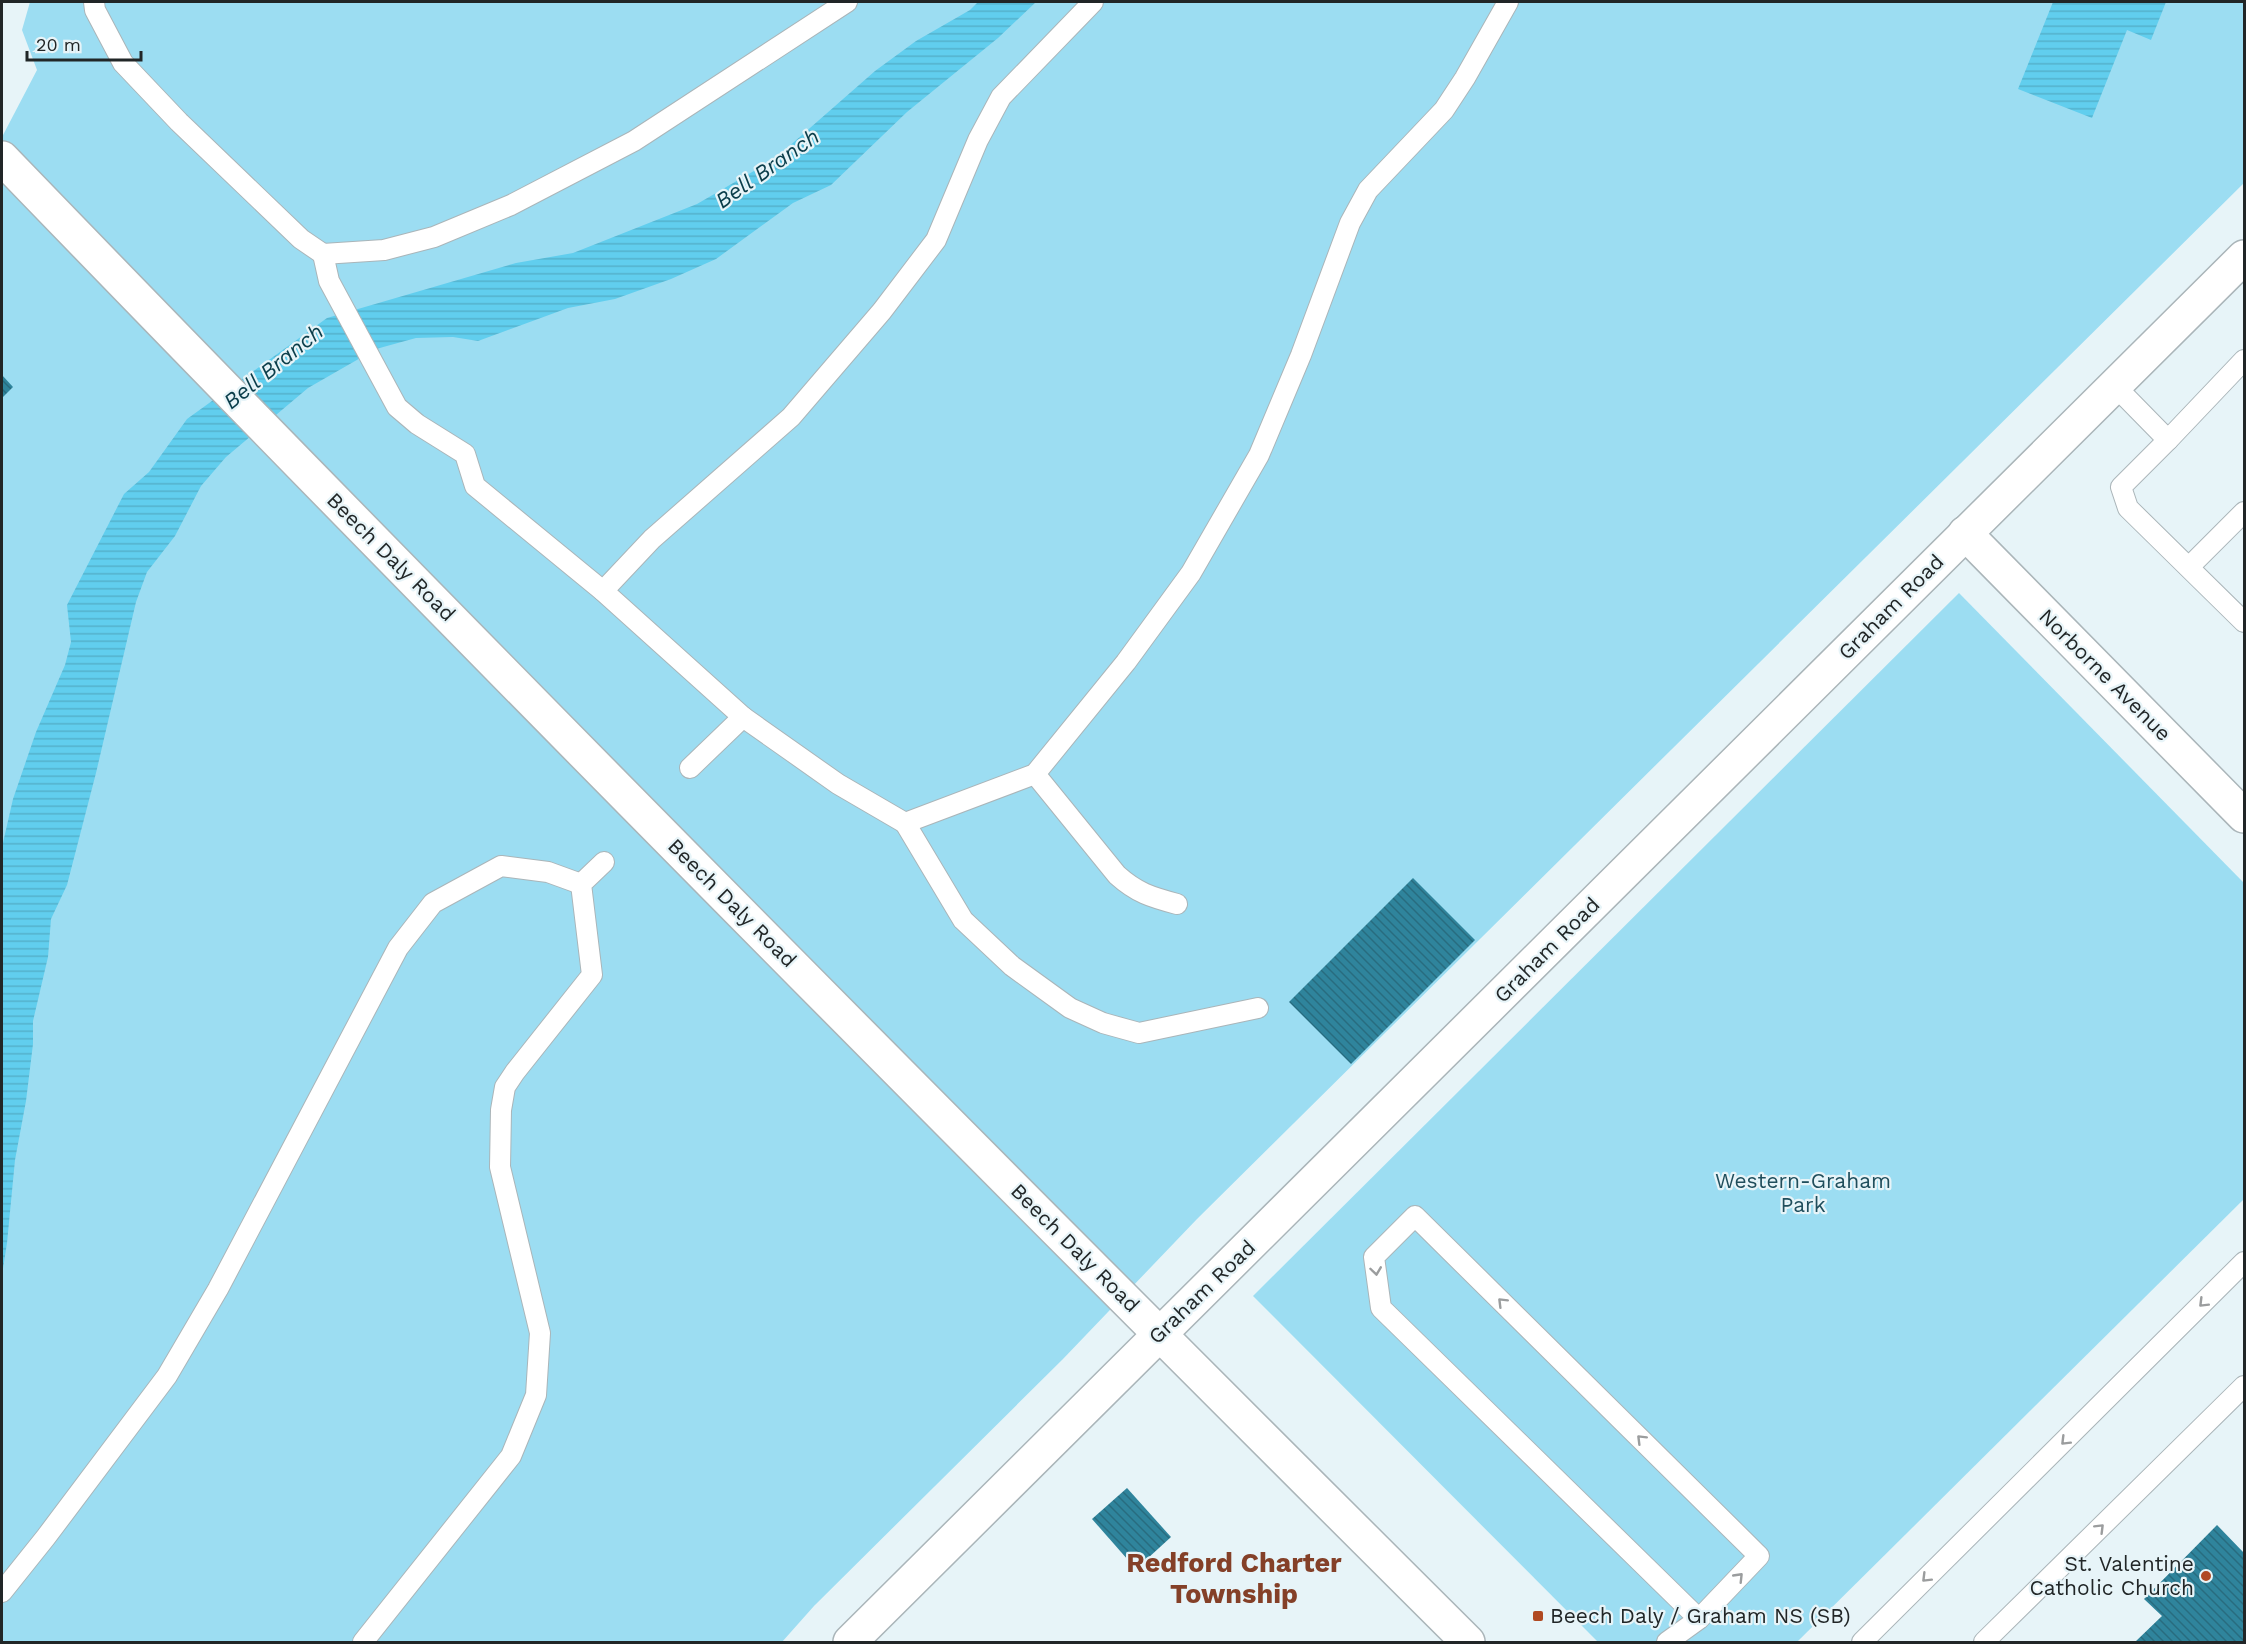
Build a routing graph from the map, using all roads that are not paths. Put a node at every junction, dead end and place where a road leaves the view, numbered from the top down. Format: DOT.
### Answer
graph roads {
  1 [pos="94,2"];
  2 [pos="848,2"];
  3 [pos="1094,2"];
  4 [pos="1508,2"];
  5 [pos="2,158"];
  6 [pos="323,254"];
  7 [pos="2244,258"];
  8 [pos="2244,360"];
  9 [pos="2115,386"];
  10 [pos="2169,440"];
  11 [pos="2244,512"];
  12 [pos="1965,533"];
  13 [pos="2188,567"];
  14 [pos="603,591"];
  15 [pos="2244,622"];
  16 [pos="743,717"];
  17 [pos="690,768"];
  18 [pos="1035,774"];
  19 [pos="2244,816"];
  20 [pos="905,823"];
  21 [pos="603,862"];
  22 [pos="581,884"];
  23 [pos="1177,904"];
  24 [pos="1258,1008"];
  25 [pos="2244,1262"];
  26 [pos="1160,1333"];
  27 [pos="2244,1386"];
  28 [pos="2,1592"];
  29 [pos="1699,1619"];
  30 [pos="363,1642"];
  31 [pos="849,1642"];
  32 [pos="1468,1642"];
  33 [pos="1667,1642"];
  34 [pos="1862,1642"];
  35 [pos="1984,1642"];
  1 -- 6 [label="lane"];
  2 -- 6 [label="lane"];
  3 -- 14 [label="lane"];
  4 -- 18 [label="lane"];
  5 -- 26 [label="street, Beech Daly Road"];
  6 -- 14 [label="lane"];
  7 -- 9 [label="street, Graham Road"];
  8 -- 10 [label="lane"];
  9 -- 10 [label="lane"];
  9 -- 12 [label="street, Graham Road"];
  10 -- 13 [label="lane"];
  11 -- 13 [label="lane"];
  12 -- 19 [label="street, Norborne Avenue"];
  12 -- 26 [label="street, Graham Road"];
  13 -- 15 [label="lane"];
  14 -- 16 [label="lane"];
  16 -- 17 [label="lane"];
  16 -- 20 [label="lane"];
  18 -- 20 [label="lane"];
  18 -- 23 [label="lane"];
  20 -- 24 [label="lane"];
  21 -- 22 [label="lane"];
  22 -- 28 [label="lane"];
  22 -- 30 [label="lane"];
  25 -- 34 [label="lane, one-way"];
  26 -- 31 [label="street, Graham Road"];
  26 -- 32 [label="street, Beech Daly Road"];
  35 -- 27 [label="lane, one-way"];
  29 -- 29 [label="lane, one-way"];
  29 -- 33 [label="lane"];
}
